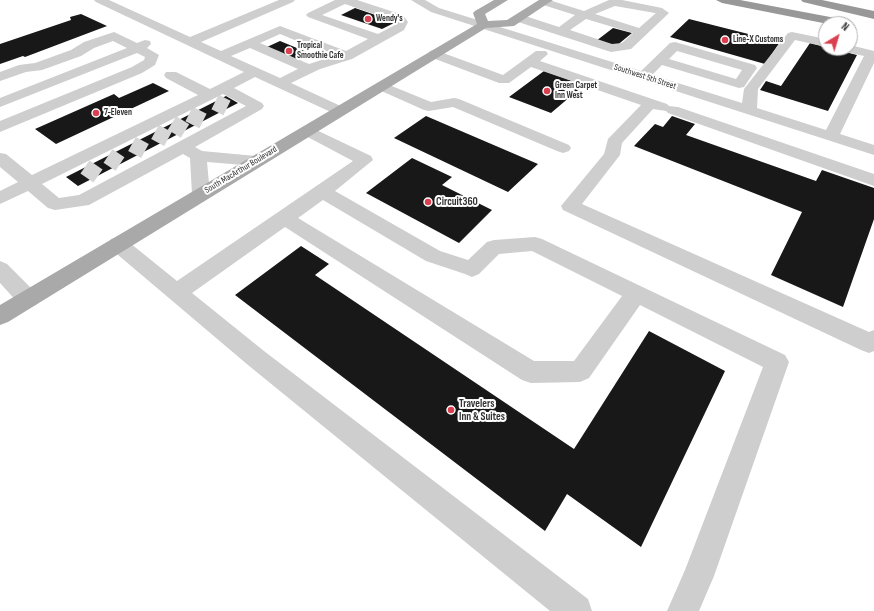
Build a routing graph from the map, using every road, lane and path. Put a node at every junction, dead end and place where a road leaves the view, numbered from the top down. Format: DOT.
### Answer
graph roads {
  1 [pos="100,0"];
  2 [pos="289,0"];
  3 [pos="345,0"];
  4 [pos="417,0"];
  5 [pos="502,0"];
  6 [pos="722,0"];
  7 [pos="807,0"];
  8 [pos="545,1"];
  9 [pos="583,15"];
  10 [pos="874,16"];
  11 [pos="519,18"];
  12 [pos="818,19"];
  13 [pos="483,25"];
  14 [pos="560,31"];
  15 [pos="641,32"];
  16 [pos="172,34"];
  17 [pos="579,38"];
  18 [pos="379,39"];
  19 [pos="818,41"];
  20 [pos="189,42"];
  21 [pos="249,43"];
  22 [pos="137,48"];
  23 [pos="557,49"];
  24 [pos="858,51"];
  25 [pos="435,54"];
  26 [pos="220,56"];
  27 [pos="347,56"];
  28 [pos="660,60"];
  29 [pos="529,62"];
  30 [pos="309,69"];
  31 [pos="254,72"];
  32 [pos="171,75"];
  33 [pos="644,76"];
  34 [pos="0,77"];
  35 [pos="280,83"];
  36 [pos="382,86"];
  37 [pos="688,91"];
  38 [pos="220,101"];
  39 [pos="0,103"];
  40 [pos="650,104"];
  41 [pos="673,110"];
  42 [pos="749,110"];
  43 [pos="340,111"];
  44 [pos="197,118"];
  45 [pos="0,127"];
  46 [pos="167,131"];
  47 [pos="308,131"];
  48 [pos="831,136"];
  49 [pos="140,148"];
  50 [pos="563,148"];
  51 [pos="874,150"];
  52 [pos="198,156"];
  53 [pos="0,158"];
  54 [pos="115,161"];
  55 [pos="256,162"];
  56 [pos="93,172"];
  57 [pos="874,180"];
  58 [pos="30,184"];
  59 [pos="322,192"];
  60 [pos="201,194"];
  61 [pos="0,198"];
  62 [pos="284,218"];
  63 [pos="118,244"];
  64 [pos="0,269"];
  65 [pos="177,292"];
  66 [pos="636,293"];
  67 [pos="28,299"];
  68 [pos="0,316"];
  69 [pos="874,340"];
  70 [pos="576,611"];
  71 [pos="683,611"];
  1 -- 16 [label="street"];
  2 -- 20 [label="street"];
  3 -- 18 [label="street"];
  3 -- 18 [label="street"];
  4 -- 13 [label="street, Southwest 5th Street"];
  5 -- 13 [label="main road"];
  6 -- 12 [label="highway"];
  7 -- 10 [label="highway"];
  8 -- 9 [label="street"];
  8 -- 11 [label="main road, South MacArthur Boulevard"];
  9 -- 14 [label="street"];
  9 -- 15 [label="street"];
  9 -- 15 [label="street"];
  11 -- 13 [label="main road, South MacArthur Boulevard"];
  11 -- 14 [label="street"];
  13 -- 23 [label="street, Southwest 5th Street"];
  13 -- 25 [label="main road, South MacArthur Boulevard"];
  14 -- 17 [label="street"];
  15 -- 17 [label="street"];
  16 -- 20 [label="street"];
  16 -- 22 [label="street"];
  17 -- 23 [label="street"];
  18 -- 27 [label="street"];
  19 -- 42 [label="street"];
  20 -- 26 [label="street"];
  21 -- 26 [label="street"];
  21 -- 27 [label="street"];
  21 -- 30 [label="street"];
  22 -- 34 [label="street"];
  22 -- 39 [label="street"];
  22 -- 45 [label="street"];
  23 -- 29 [label="street"];
  23 -- 33 [label="street, Southwest 5th Street"];
  24 -- 48 [label="street"];
  25 -- 29 [label="street"];
  25 -- 36 [label="main road, South MacArthur Boulevard"];
  26 -- 31 [label="street"];
  27 -- 30 [label="street"];
  28 -- 28 [label="street"];
  28 -- 33 [label="street"];
  29 -- 40 [label="street"];
  30 -- 35 [label="street"];
  31 -- 35 [label="street"];
  31 -- 38 [label="street"];
  32 -- 38 [label="street"];
  33 -- 37 [label="street, Southwest 5th Street"];
  35 -- 43 [label="street"];
  36 -- 43 [label="main road, South MacArthur Boulevard"];
  36 -- 50 [label="street"];
  37 -- 41 [label="street"];
  37 -- 42 [label="street, Southwest 5th Street"];
  38 -- 44 [label="street"];
  38 -- 44 [label="street"];
  40 -- 41 [label="street"];
  40 -- 69 [label="street"];
  41 -- 57 [label="street"];
  42 -- 48 [label="street, Southwest 5th Street"];
  43 -- 47 [label="main road, South MacArthur Boulevard"];
  44 -- 46 [label="street"];
  44 -- 46 [label="street"];
  46 -- 49 [label="street"];
  46 -- 49 [label="street"];
  46 -- 52 [label="street"];
  47 -- 55 [label="main road, South MacArthur Boulevard"];
  47 -- 59 [label="street"];
  48 -- 51 [label="street, Southwest 5th Street"];
  49 -- 54 [label="street"];
  49 -- 54 [label="street"];
  52 -- 55 [label="street"];
  52 -- 60 [label="street"];
  53 -- 58 [label="street"];
  54 -- 56 [label="street"];
  54 -- 56 [label="street"];
  55 -- 60 [label="main road, South MacArthur Boulevard"];
  56 -- 58 [label="street"];
  56 -- 58 [label="street"];
  58 -- 61 [label="street"];
  59 -- 62 [label="street"];
  59 -- 66 [label="street"];
  60 -- 63 [label="main road, South MacArthur Boulevard"];
  62 -- 65 [label="street"];
  62 -- 66 [label="street"];
  63 -- 65 [label="street"];
  63 -- 67 [label="main road, South MacArthur Boulevard"];
  64 -- 67 [label="street"];
  65 -- 70 [label="street"];
  66 -- 71 [label="street"];
  67 -- 68 [label="main road, South MacArthur Boulevard"];
}
